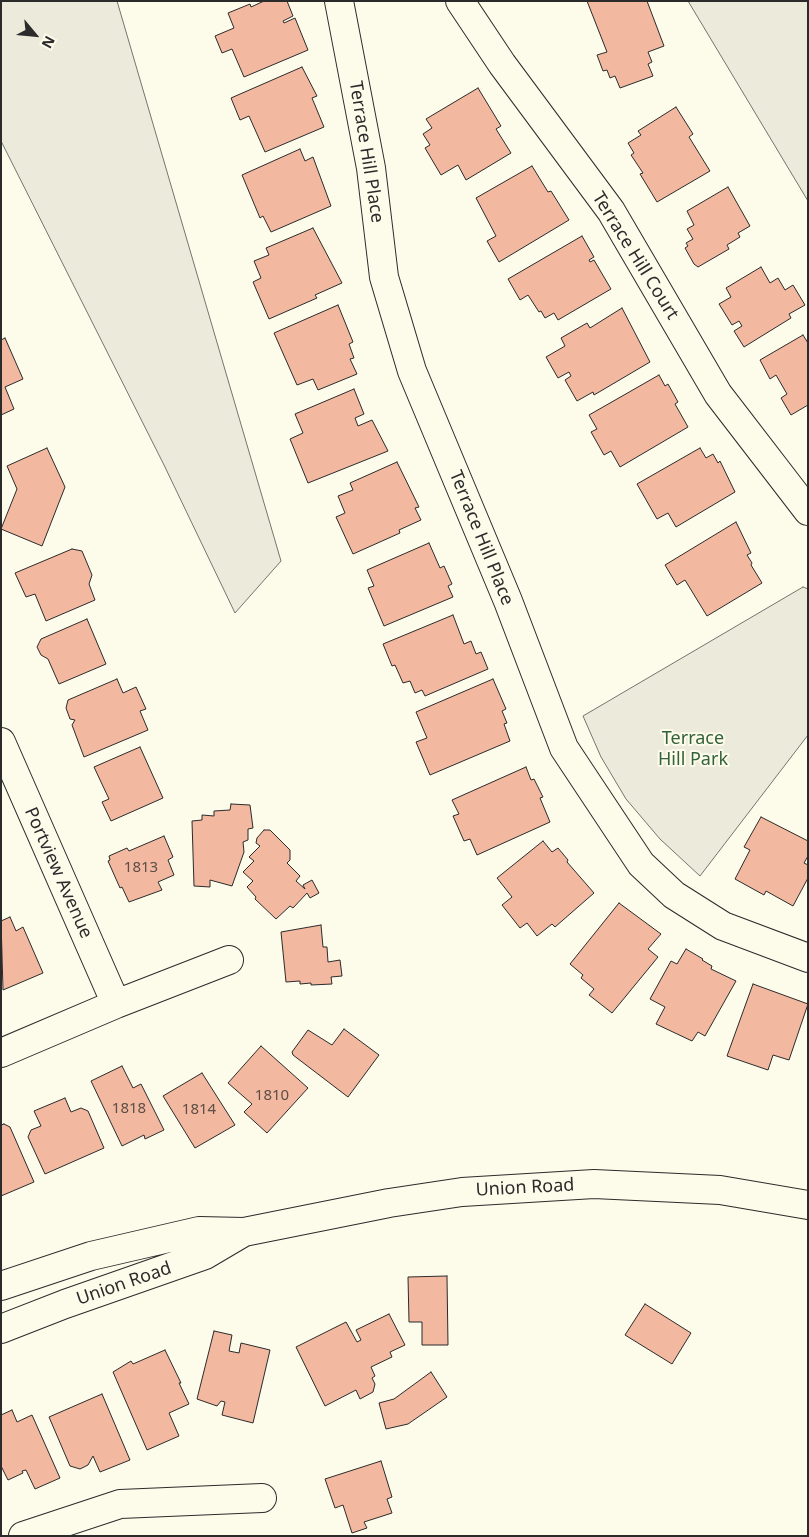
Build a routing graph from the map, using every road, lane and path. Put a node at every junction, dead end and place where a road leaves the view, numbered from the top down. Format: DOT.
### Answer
graph roads {
  1 [pos="339,1"];
  2 [pos="460,1"];
  3 [pos="808,512"];
  4 [pos="1,742"];
  5 [pos="808,958"];
  6 [pos="229,960"];
  7 [pos="116,1004"];
  8 [pos="1,1053"];
  9 [pos="808,1204"];
  10 [pos="244,1232"];
  11 [pos="1,1286"];
  12 [pos="1,1330"];
  13 [pos="262,1498"];
  14 [pos="23,1536"];
  1 -- 5 [label="street, Terrace Hill Place"];
  2 -- 3 [label="street, Terrace Hill Court"];
  4 -- 7 [label="street, Portview Avenue"];
  6 -- 7 [label="street"];
  7 -- 8 [label="street"];
  9 -- 10 [label="street, Union Road"];
  10 -- 11 [label="street, Union Road"];
  10 -- 12 [label="street, Union Road"];
  13 -- 14 [label="street"];
}
